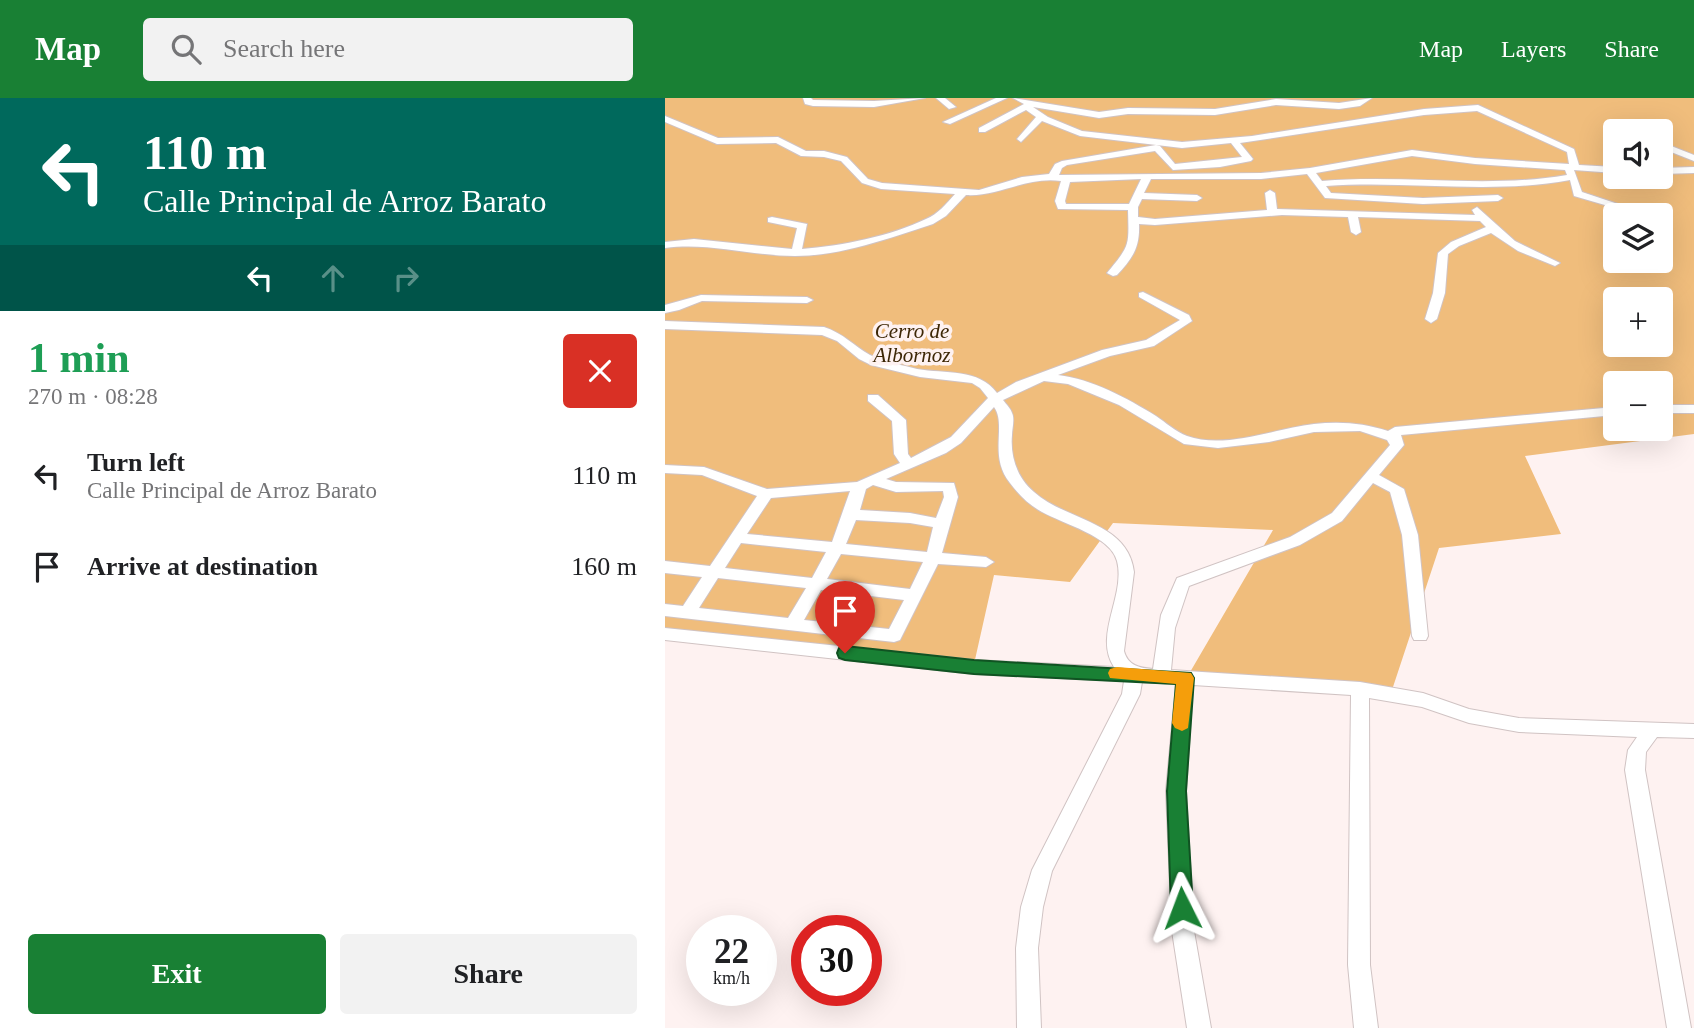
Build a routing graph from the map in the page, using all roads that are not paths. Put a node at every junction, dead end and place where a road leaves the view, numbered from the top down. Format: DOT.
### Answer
graph roads {
  1 [pos="807,98"];
  2 [pos="921,98"];
  3 [pos="940,98"];
  4 [pos="971,98"];
  5 [pos="1003,98"];
  6 [pos="1017,98"];
  7 [pos="1058,98"];
  8 [pos="1368,98"];
  9 [pos="909,99"];
  10 [pos="876,101"];
  11 [pos="1130,101"];
  12 [pos="986,105"];
  13 [pos="1030,106"];
  14 [pos="952,107"];
  15 [pos="1050,107"];
  16 [pos="1128,111"];
  17 [pos="1041,116"];
  18 [pos="665,119"];
  19 [pos="947,122"];
  20 [pos="1118,128"];
  21 [pos="982,130"];
  22 [pos="1021,139"];
  23 [pos="1234,141"];
  24 [pos="1168,144"];
  25 [pos="1157,148"];
  26 [pos="1673,150"];
  27 [pos="1694,158"];
  28 [pos="1568,167"];
  29 [pos="1426,168"];
  30 [pos="1603,169"];
  31 [pos="1694,170"];
  32 [pos="1310,171"];
  33 [pos="1673,171"];
  34 [pos="1147,176"];
  35 [pos="1053,177"];
  36 [pos="1572,177"];
  37 [pos="1066,179"];
  38 [pos="1319,184"];
  39 [pos="1461,185"];
  40 [pos="962,193"];
  41 [pos="1271,193"];
  42 [pos="1139,196"];
  43 [pos="1197,198"];
  44 [pos="1470,198"];
  45 [pos="1498,198"];
  46 [pos="1423,201"];
  47 [pos="1612,203"];
  48 [pos="1133,207"];
  49 [pos="1273,212"];
  50 [pos="1352,214"];
  51 [pos="1422,217"];
  52 [pos="1482,218"];
  53 [pos="772,220"];
  54 [pos="1134,220"];
  55 [pos="1493,228"];
  56 [pos="1356,232"];
  57 [pos="665,245"];
  58 [pos="796,253"];
  59 [pos="1555,263"];
  60 [pos="1113,273"];
  61 [pos="1143,295"];
  62 [pos="807,300"];
  63 [pos="665,309"];
  64 [pos="1431,319"];
  65 [pos="665,325"];
  66 [pos="1043,377"];
  67 [pos="873,398"];
  68 [pos="997,398"];
  69 [pos="1673,409"];
  70 [pos="1694,409"];
  71 [pos="1603,412"];
  72 [pos="1393,437"];
  73 [pos="908,466"];
  74 [pos="665,469"];
  75 [pos="1371,477"];
  76 [pos="865,483"];
  77 [pos="766,494"];
  78 [pos="853,515"];
  79 [pos="941,524"];
  80 [pos="738,538"];
  81 [pos="838,546"];
  82 [pos="933,559"];
  83 [pos="986,562"];
  84 [pos="665,567"];
  85 [pos="715,571"];
  86 [pos="815,583"];
  87 [pos="916,595"];
  88 [pos="665,610"];
  89 [pos="688,611"];
  90 [pos="793,624"];
  91 [pos="665,634"];
  92 [pos="1420,636"];
  93 [pos="1134,674"];
  94 [pos="1162,676"];
  95 [pos="1185,678"];
  96 [pos="1360,689"];
  97 [pos="1653,729"];
  98 [pos="1694,731"];
  99 [pos="1029,1028"];
  100 [pos="1199,1028"];
  101 [pos="1366,1028"];
  102 [pos="1679,1028"];
  1 -- 10 [label="street"];
  2 -- 9 [label="street"];
  3 -- 14 [label="street"];
  4 -- 12 [label="street"];
  5 -- 12 [label="street"];
  6 -- 13 [label="street"];
  7 -- 15 [label="street"];
  8 -- 16 [label="street"];
  9 -- 10 [label="street"];
  11 -- 16 [label="street"];
  12 -- 19 [label="street"];
  13 -- 15 [label="street"];
  13 -- 17 [label="street"];
  13 -- 21 [label="street"];
  15 -- 16 [label="street"];
  16 -- 20 [label="street"];
  17 -- 20 [label="street"];
  17 -- 22 [label="street"];
  18 -- 40 [label="street"];
  20 -- 24 [label="street"];
  23 -- 24 [label="street"];
  23 -- 25 [label="street"];
  23 -- 28 [label="street"];
  24 -- 25 [label="street"];
  25 -- 35 [label="street"];
  26 -- 27 [label="street"];
  28 -- 29 [label="street"];
  28 -- 30 [label="street"];
  28 -- 36 [label="street"];
  29 -- 32 [label="street"];
  29 -- 38 [label="street"];
  29 -- 39 [label="street"];
  31 -- 33 [label="street"];
  32 -- 34 [label="street"];
  32 -- 38 [label="street"];
  34 -- 37 [label="street"];
  34 -- 42 [label="street"];
  35 -- 37 [label="street"];
  35 -- 40 [label="street"];
  36 -- 39 [label="street"];
  36 -- 47 [label="street"];
  37 -- 48 [label="street"];
  38 -- 46 [label="street"];
  39 -- 44 [label="street"];
  40 -- 58 [label="street"];
  41 -- 49 [label="street"];
  42 -- 43 [label="street"];
  42 -- 48 [label="street"];
  44 -- 45 [label="street"];
  44 -- 46 [label="street"];
  44 -- 52 [label="street"];
  46 -- 51 [label="street"];
  48 -- 54 [label="street"];
  49 -- 50 [label="street"];
  49 -- 54 [label="street"];
  50 -- 51 [label="street"];
  50 -- 56 [label="street"];
  51 -- 52 [label="street"];
  52 -- 55 [label="street"];
  53 -- 58 [label="street"];
  54 -- 60 [label="street"];
  55 -- 59 [label="street"];
  55 -- 64 [label="street"];
  57 -- 58 [label="street"];
  61 -- 66 [label="street"];
  62 -- 63 [label="street"];
  65 -- 68 [label="street"];
  66 -- 68 [label="street"];
  66 -- 72 [label="street"];
  67 -- 73 [label="street"];
  68 -- 73 [label="street"];
  68 -- 93 [label="street"];
  69 -- 70 [label="street"];
  71 -- 72 [label="street"];
  72 -- 75 [label="street"];
  73 -- 76 [label="street"];
  74 -- 77 [label="street"];
  75 -- 92 [label="street"];
  75 -- 94 [label="street"];
  76 -- 77 [label="street"];
  76 -- 78 [label="street"];
  76 -- 79 [label="street"];
  77 -- 80 [label="street"];
  78 -- 79 [label="street"];
  78 -- 81 [label="street"];
  79 -- 82 [label="street"];
  80 -- 81 [label="street"];
  80 -- 85 [label="street"];
  81 -- 82 [label="street"];
  81 -- 86 [label="street"];
  82 -- 83 [label="street"];
  82 -- 87 [label="street"];
  84 -- 85 [label="street"];
  85 -- 86 [label="street"];
  85 -- 89 [label="street"];
  86 -- 87 [label="street"];
  86 -- 90 [label="street"];
  87 -- 90 [label="street"];
  88 -- 89 [label="street"];
  89 -- 90 [label="street"];
  91 -- 93 [label="street"];
  93 -- 94 [label="street"];
  93 -- 99 [label="street"];
  94 -- 95 [label="street"];
  95 -- 96 [label="street"];
  95 -- 100 [label="street"];
  96 -- 97 [label="street"];
  96 -- 101 [label="street"];
  97 -- 98 [label="street"];
  97 -- 102 [label="street"];
}
